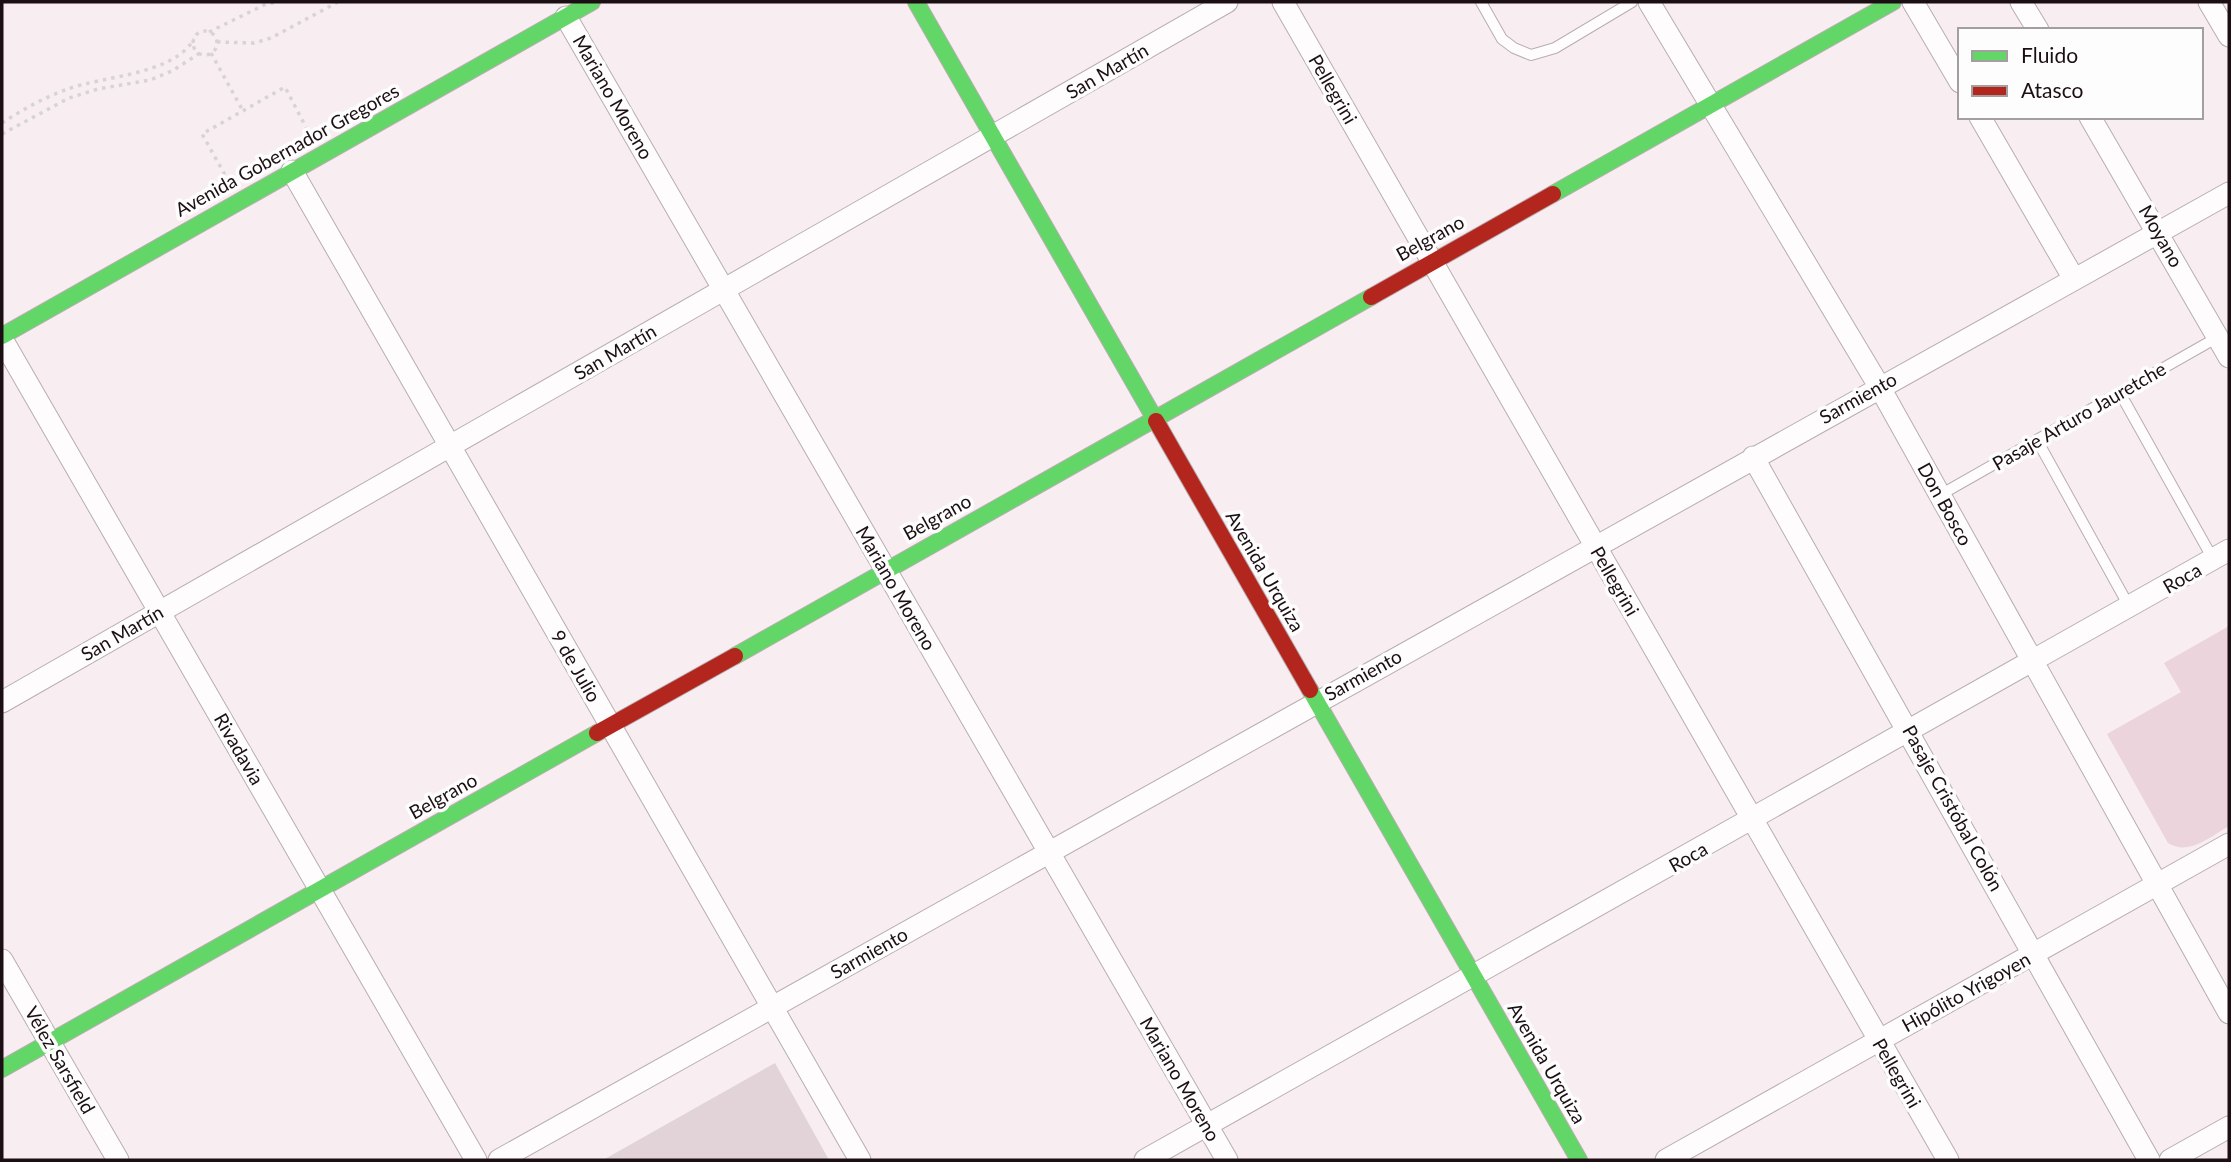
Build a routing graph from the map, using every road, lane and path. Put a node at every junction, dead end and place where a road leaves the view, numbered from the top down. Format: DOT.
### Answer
graph roads {
  1 [pos="278,2"];
  2 [pos="338,2"];
  3 [pos="592,2"];
  4 [pos="916,2"];
  5 [pos="1227,2"];
  6 [pos="1283,2"];
  7 [pos="1481,2"];
  8 [pos="1632,2"];
  9 [pos="1649,2"];
  10 [pos="1893,2"];
  11 [pos="1913,2"];
  12 [pos="2021,2"];
  13 [pos="2209,2"];
  14 [pos="566,16"];
  15 [pos="2037,28"];
  16 [pos="209,32"];
  17 [pos="2229,36"];
  18 [pos="194,39"];
  19 [pos="216,42"];
  20 [pos="200,53"];
  21 [pos="211,53"];
  22 [pos="1958,79"];
  23 [pos="1710,104"];
  24 [pos="243,111"];
  25 [pos="1981,119"];
  26 [pos="2091,119"];
  27 [pos="2,123"];
  28 [pos="2,134"];
  29 [pos="992,136"];
  30 [pos="313,141"];
  31 [pos="292,172"];
  32 [pos="230,183"];
  33 [pos="2229,193"];
  34 [pos="2160,232"];
  35 [pos="1432,261"];
  36 [pos="2074,279"];
  37 [pos="723,290"];
  38 [pos="2,337"];
  39 [pos="2218,337"];
  40 [pos="2229,356"];
  41 [pos="1879,386"];
  42 [pos="2120,393"];
  43 [pos="1154,418"];
  44 [pos="2037,440"];
  45 [pos="450,446"];
  46 [pos="1753,457"];
  47 [pos="1940,495"];
  48 [pos="1595,545"];
  49 [pos="2221,555"];
  50 [pos="886,570"];
  51 [pos="2130,608"];
  52 [pos="160,612"];
  53 [pos="2034,663"];
  54 [pos="2,702"];
  55 [pos="1316,702"];
  56 [pos="610,726"];
  57 [pos="1910,732"];
  58 [pos="1753,821"];
  59 [pos="2229,844"];
  60 [pos="1049,852"];
  61 [pos="2158,884"];
  62 [pos="320,890"];
  63 [pos="2035,953"];
  64 [pos="2,960"];
  65 [pos="1474,977"];
  66 [pos="772,1007"];
  67 [pos="2229,1013"];
  68 [pos="1879,1041"];
  69 [pos="50,1042"];
  70 [pos="2,1069"];
  71 [pos="1206,1125"];
  72 [pos="2229,1127"];
  73 [pos="118,1160"];
  74 [pos="476,1160"];
  75 [pos="499,1160"];
  76 [pos="860,1160"];
  77 [pos="1145,1160"];
  78 [pos="1227,1160"];
  79 [pos="1579,1160"];
  80 [pos="1666,1160"];
  81 [pos="1948,1160"];
  82 [pos="2149,1160"];
  83 [pos="2170,1160"];
  1 -- 16 [label="path"];
  2 -- 19 [label="path"];
  3 -- 14 [label="street, Avenida Gobernador Gregores"];
  4 -- 29 [label="street, Avenida Urquiza"];
  5 -- 29 [label="street, San Martín"];
  6 -- 35 [label="street, Pellegrini"];
  7 -- 8 [label="lane"];
  9 -- 23 [label="street, Don Bosco"];
  10 -- 23 [label="street, Belgrano"];
  11 -- 22 [label="street"];
  12 -- 15 [label="street"];
  13 -- 17 [label="street"];
  14 -- 31 [label="street, Avenida Gobernador Gregores"];
  14 -- 37 [label="street, Mariano Moreno"];
  16 -- 18 [label="path"];
  16 -- 19 [label="path"];
  18 -- 20 [label="path"];
  18 -- 27 [label="path"];
  19 -- 21 [label="path"];
  20 -- 21 [label="path"];
  20 -- 28 [label="path"];
  21 -- 24 [label="path"];
  23 -- 35 [label="street, Belgrano"];
  23 -- 41 [label="street, Don Bosco"];
  24 -- 30 [label="path"];
  24 -- 32 [label="path"];
  25 -- 36 [label="street"];
  26 -- 34 [label="street, Moyano"];
  29 -- 37 [label="street, San Martín"];
  29 -- 43 [label="street, Avenida Urquiza"];
  31 -- 38 [label="street, Avenida Gobernador Gregores"];
  31 -- 45 [label="street, 9 de Julio"];
  33 -- 34 [label="street, Sarmiento"];
  34 -- 36 [label="street, Sarmiento"];
  34 -- 39 [label="street, Moyano"];
  35 -- 43 [label="street, Belgrano"];
  35 -- 48 [label="street, Pellegrini"];
  36 -- 41 [label="street, Sarmiento"];
  37 -- 45 [label="street, San Martín"];
  37 -- 50 [label="street, Mariano Moreno"];
  38 -- 52 [label="street, Rivadavia"];
  39 -- 40 [label="street, Moyano"];
  39 -- 42 [label="lane, Pasaje Arturo Jauretche"];
  41 -- 46 [label="street, Sarmiento"];
  41 -- 47 [label="street, Don Bosco"];
  42 -- 44 [label="lane, Pasaje Arturo Jauretche"];
  42 -- 49 [label="lane"];
  43 -- 50 [label="street, Belgrano"];
  43 -- 55 [label="street, Avenida Urquiza"];
  44 -- 47 [label="lane, Pasaje Arturo Jauretche"];
  44 -- 51 [label="lane"];
  45 -- 52 [label="street, San Martín"];
  45 -- 56 [label="street, 9 de Julio"];
  46 -- 48 [label="street, Sarmiento"];
  46 -- 57 [label="street, Pasaje Cristóbal Colón"];
  47 -- 53 [label="street, Don Bosco"];
  48 -- 55 [label="street, Sarmiento"];
  48 -- 58 [label="street, Pellegrini"];
  49 -- 51 [label="street, Roca"];
  50 -- 56 [label="street, Belgrano"];
  50 -- 60 [label="street, Mariano Moreno"];
  51 -- 53 [label="street, Roca"];
  52 -- 54 [label="street, San Martín"];
  52 -- 62 [label="street, Rivadavia"];
  53 -- 57 [label="street, Roca"];
  53 -- 61 [label="street, Don Bosco"];
  55 -- 60 [label="street, Sarmiento"];
  55 -- 65 [label="street, Avenida Urquiza"];
  56 -- 62 [label="street, Belgrano"];
  56 -- 66 [label="street, 9 de Julio"];
  57 -- 58 [label="street, Roca"];
  57 -- 63 [label="street, Pasaje Cristóbal Colón"];
  58 -- 65 [label="street, Roca"];
  58 -- 68 [label="street, Pellegrini"];
  59 -- 61 [label="street, Hipólito Yrigoyen"];
  60 -- 66 [label="street, Sarmiento"];
  60 -- 71 [label="street, Mariano Moreno"];
  61 -- 63 [label="street, Hipólito Yrigoyen"];
  61 -- 67 [label="street, Don Bosco"];
  62 -- 69 [label="street, Belgrano"];
  62 -- 74 [label="street, Rivadavia"];
  63 -- 68 [label="street, Hipólito Yrigoyen"];
  63 -- 82 [label="street, Pasaje Cristóbal Colón"];
  64 -- 69 [label="street, Vélez Sarsfield"];
  65 -- 71 [label="street, Roca"];
  65 -- 79 [label="street, Avenida Urquiza"];
  66 -- 75 [label="street, Sarmiento"];
  66 -- 76 [label="street, 9 de Julio"];
  68 -- 80 [label="street, Hipólito Yrigoyen"];
  68 -- 81 [label="street, Pellegrini"];
  69 -- 70 [label="street, Belgrano"];
  69 -- 73 [label="street, Vélez Sarsfield"];
  71 -- 77 [label="street, Roca"];
  71 -- 78 [label="street, Mariano Moreno"];
  72 -- 83 [label="street"];
}
